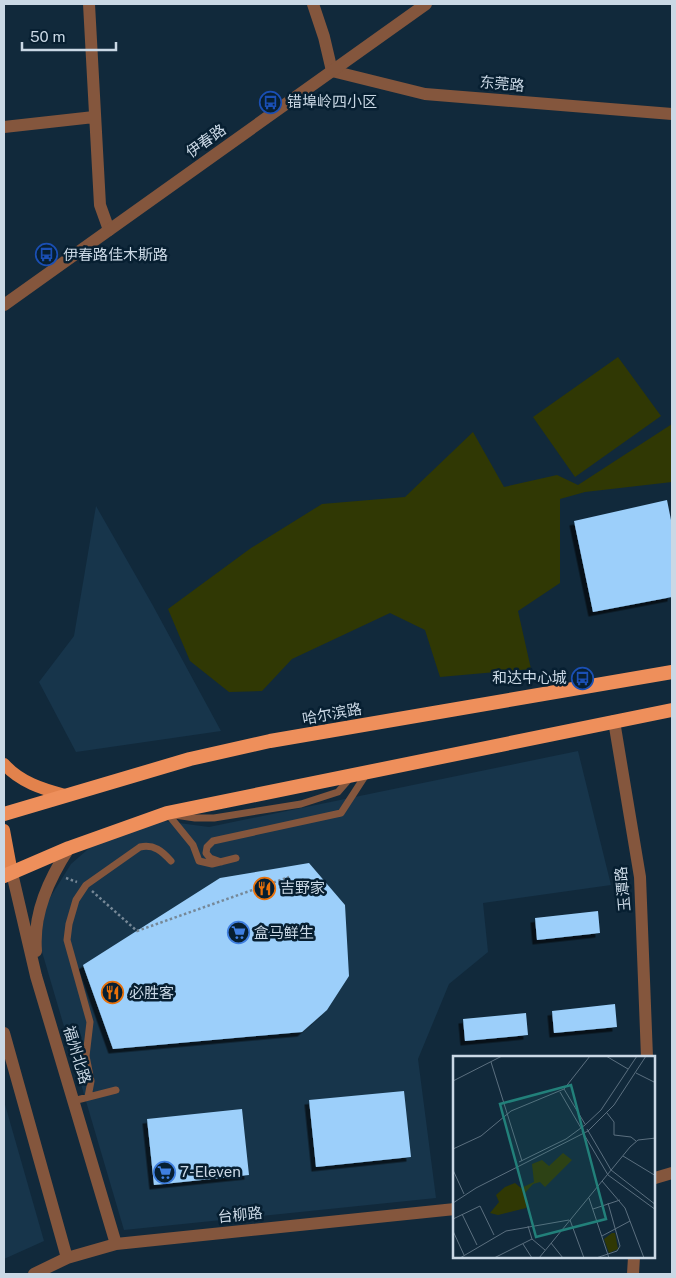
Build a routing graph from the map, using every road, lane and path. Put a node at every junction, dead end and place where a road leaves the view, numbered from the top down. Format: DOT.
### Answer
graph roads {
  1 [pos="89,4"];
  2 [pos="313,4"];
  3 [pos="426,4"];
  4 [pos="332,71"];
  5 [pos="672,114"];
  6 [pos="94,116"];
  7 [pos="4,127"];
  8 [pos="109,230"];
  9 [pos="4,305"];
  10 [pos="672,672"];
  11 [pos="672,710"];
  12 [pos="614,721"];
  13 [pos="4,764"];
  14 [pos="367,772"];
  15 [pos="66,795"];
  16 [pos="4,814"];
  17 [pos="168,814"];
  18 [pos="4,830"];
  19 [pos="69,848"];
  20 [pos="236,858"];
  21 [pos="171,861"];
  22 [pos="221,862"];
  23 [pos="53,874"];
  24 [pos="8,875"];
  25 [pos="289,877"];
  26 [pos="86,885"];
  27 [pos="36,976"];
  28 [pos="4,1033"];
  29 [pos="647,1056"];
  30 [pos="116,1090"];
  31 [pos="88,1097"];
  32 [pos="73,1101"];
  33 [pos="672,1173"];
  34 [pos="656,1178"];
  35 [pos="453,1209"];
  36 [pos="116,1244"];
  37 [pos="67,1258"];
  38 [pos="634,1258"];
  39 [pos="34,1274"];
  40 [pos="633,1274"];
  1 -- 6 [label="street"];
  2 -- 4 [label="street"];
  3 -- 4 [label="street, 伊春路"];
  4 -- 5 [label="street, 东莞路"];
  4 -- 8 [label="street, 伊春路"];
  6 -- 7 [label="street"];
  6 -- 8 [label="street"];
  8 -- 9 [label="street, 伊春路"];
  10 -- 15 [label="highway, 哈尔滨路"];
  11 -- 12 [label="highway"];
  12 -- 14 [label="highway"];
  12 -- 29 [label="street, 玉潭路"];
  13 -- 15 [label="main road"];
  14 -- 17 [label="highway"];
  14 -- 22 [label="lane"];
  15 -- 16 [label="highway, 哈尔滨路"];
  17 -- 19 [label="highway"];
  17 -- 22 [label="lane"];
  18 -- 24 [label="main road"];
  19 -- 23 [label="street"];
  19 -- 24 [label="highway"];
  20 -- 22 [label="lane"];
  21 -- 26 [label="lane"];
  23 -- 26 [label="path"];
  23 -- 27 [label="street"];
  24 -- 27 [label="street, 福州北路"];
  25 -- 26 [label="path"];
  26 -- 31 [label="lane"];
  27 -- 32 [label="street, 福州北路"];
  28 -- 37 [label="street"];
  30 -- 31 [label="lane"];
  31 -- 32 [label="lane"];
  32 -- 36 [label="street, 福州北路"];
  33 -- 34 [label="street"];
  35 -- 36 [label="street, 台柳路"];
  36 -- 37 [label="street, 台柳路"];
  37 -- 39 [label="street, 台柳路"];
  38 -- 40 [label="street"];
}
